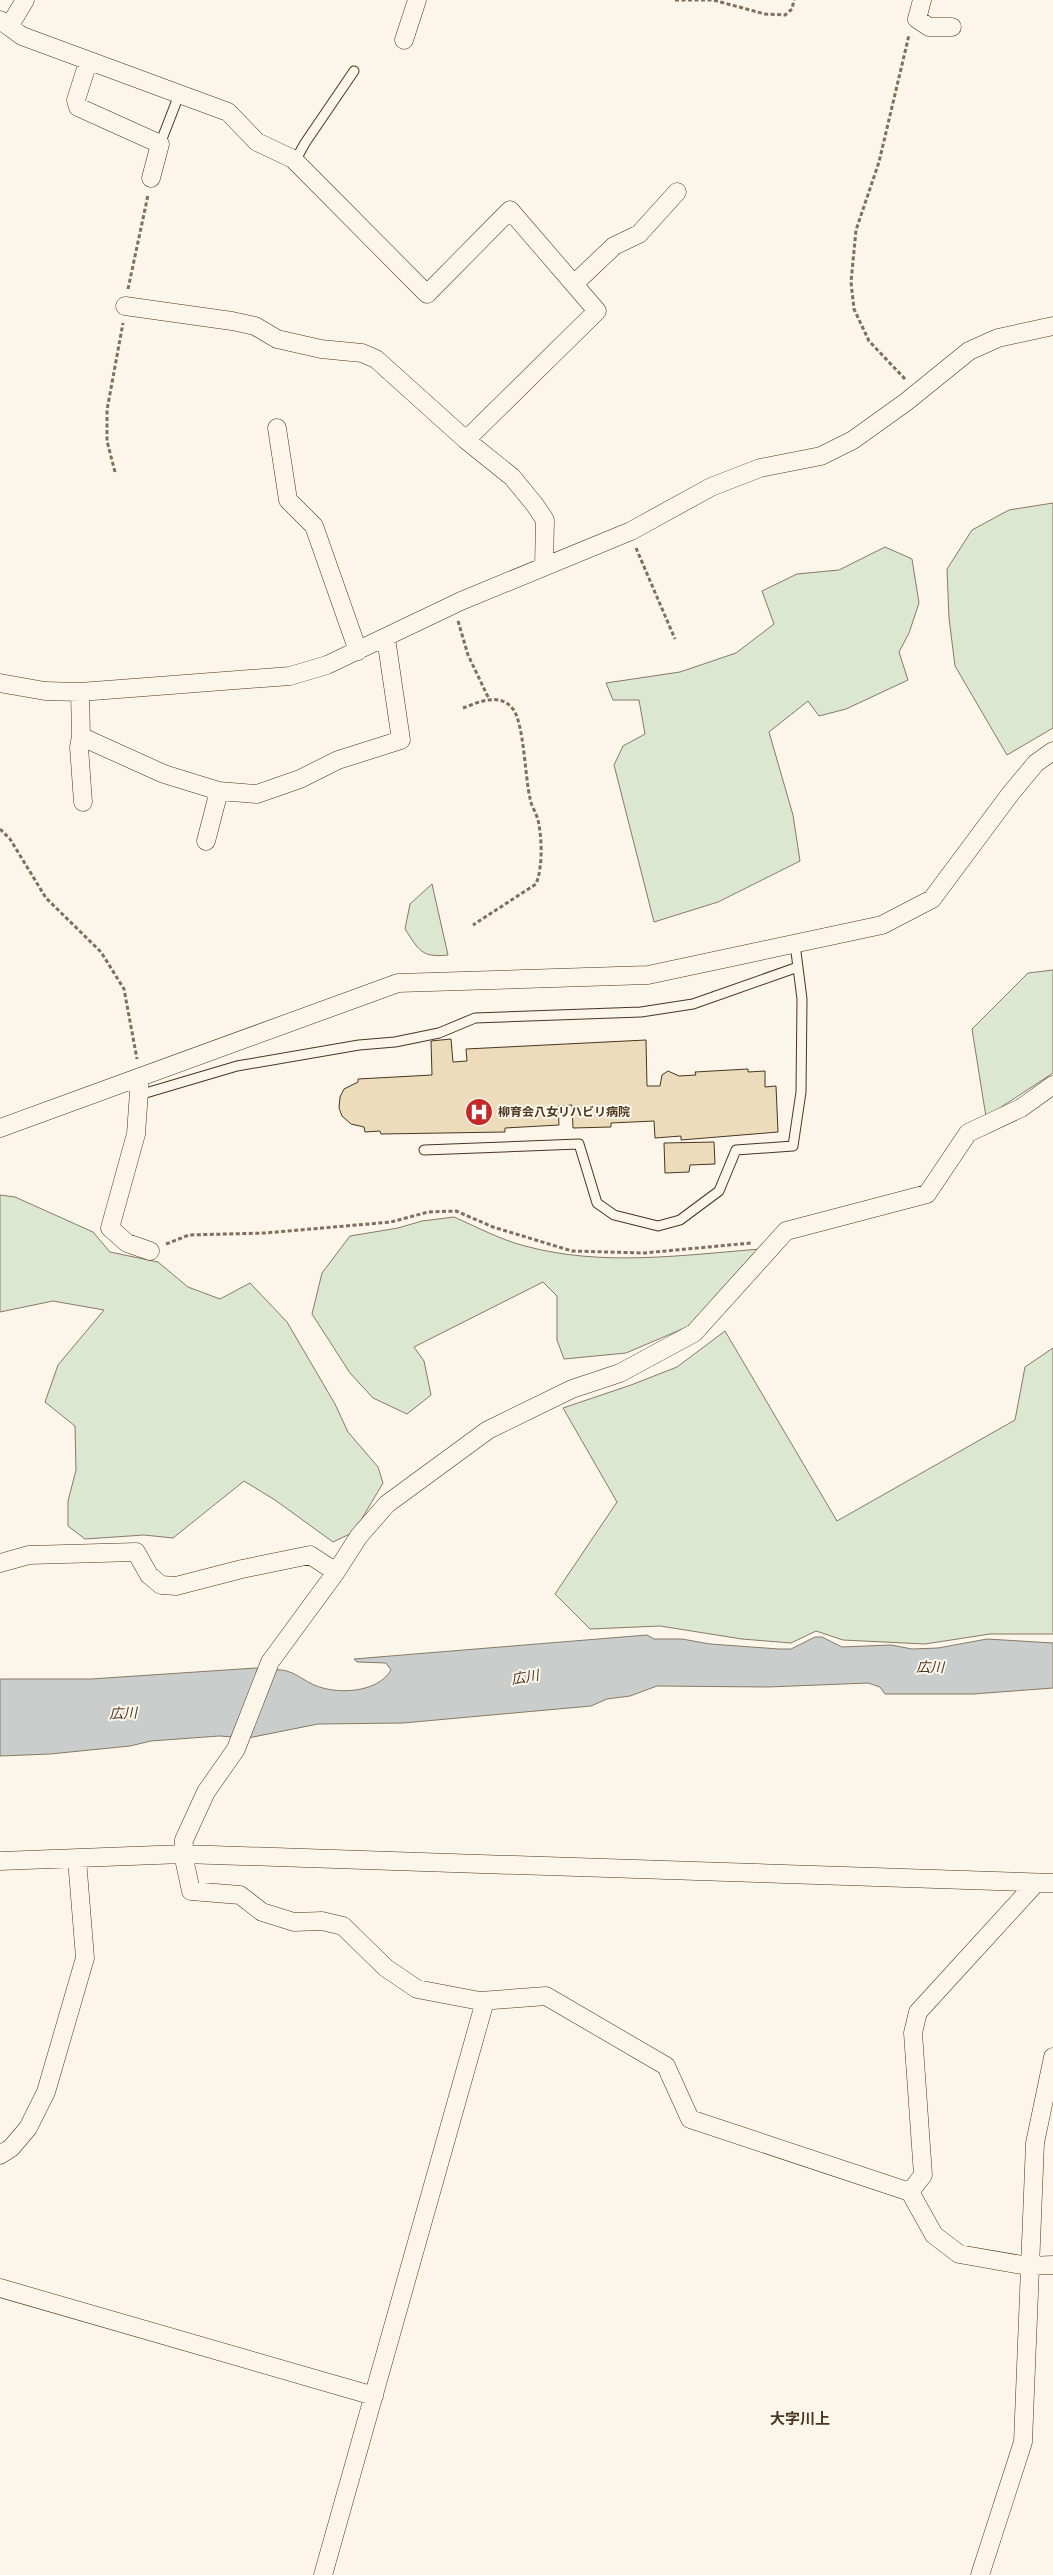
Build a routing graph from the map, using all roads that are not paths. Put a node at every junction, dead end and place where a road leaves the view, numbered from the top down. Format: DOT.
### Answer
graph roads {
  1 [pos="25,0"];
  2 [pos="417,0"];
  3 [pos="922,0"];
  4 [pos="5,22"];
  5 [pos="952,27"];
  6 [pos="404,40"];
  7 [pos="88,62"];
  8 [pos="354,71"];
  9 [pos="179,95"];
  10 [pos="160,144"];
  11 [pos="296,161"];
  12 [pos="151,178"];
  13 [pos="677,192"];
  14 [pos="574,284"];
  15 [pos="125,306"];
  16 [pos="1053,326"];
  17 [pos="277,428"];
  18 [pos="466,440"];
  19 [pos="544,566"];
  20 [pos="386,638"];
  21 [pos="358,651"];
  22 [pos="0,684"];
  23 [pos="80,692"];
  24 [pos="82,736"];
  25 [pos="1053,751"];
  26 [pos="219,791"];
  27 [pos="84,802"];
  28 [pos="206,841"];
  29 [pos="795,944"];
  30 [pos="798,967"];
  31 [pos="140,1077"];
  32 [pos="1053,1085"];
  33 [pos="139,1095"];
  34 [pos="0,1128"];
  35 [pos="424,1150"];
  36 [pos="150,1251"];
  37 [pos="0,1563"];
  38 [pos="336,1572"];
  39 [pos="183,1854"];
  40 [pos="77,1859"];
  41 [pos="0,1861"];
  42 [pos="1044,1883"];
  43 [pos="485,2001"];
  44 [pos="1053,2057"];
  45 [pos="0,2155"];
  46 [pos="910,2192"];
  47 [pos="1053,2265"];
  48 [pos="1028,2266"];
  49 [pos="0,2288"];
  50 [pos="374,2396"];
  51 [pos="323,2575"];
  52 [pos="980,2575"];
  1 -- 4 [label="street"];
  2 -- 6 [label="street"];
  3 -- 5 [label="street"];
  4 -- 7 [label="street"];
  7 -- 9 [label="street"];
  7 -- 10 [label="street"];
  8 -- 11 [label="lane"];
  9 -- 10 [label="lane"];
  9 -- 11 [label="street"];
  10 -- 12 [label="street"];
  11 -- 14 [label="street"];
  13 -- 14 [label="street"];
  14 -- 18 [label="street"];
  15 -- 18 [label="street"];
  16 -- 19 [label="street"];
  17 -- 21 [label="street"];
  18 -- 19 [label="street"];
  19 -- 20 [label="street"];
  20 -- 21 [label="street"];
  20 -- 26 [label="street"];
  21 -- 23 [label="street"];
  22 -- 23 [label="street"];
  23 -- 24 [label="street"];
  24 -- 26 [label="street"];
  24 -- 27 [label="street"];
  25 -- 29 [label="street"];
  26 -- 28 [label="street"];
  29 -- 30 [label="lane"];
  29 -- 31 [label="street"];
  30 -- 33 [label="lane"];
  30 -- 35 [label="lane"];
  31 -- 33 [label="street"];
  31 -- 34 [label="street"];
  32 -- 38 [label="street"];
  33 -- 36 [label="street"];
  37 -- 38 [label="street"];
  38 -- 39 [label="street"];
  39 -- 40 [label="street"];
  39 -- 42 [label="street"];
  39 -- 43 [label="street"];
  40 -- 41 [label="street"];
  40 -- 45 [label="street"];
  42 -- 46 [label="street"];
  43 -- 46 [label="street"];
  43 -- 50 [label="street"];
  44 -- 48 [label="street"];
  46 -- 48 [label="street"];
  47 -- 48 [label="street"];
  48 -- 52 [label="street"];
  49 -- 50 [label="street"];
  50 -- 51 [label="street"];
}
